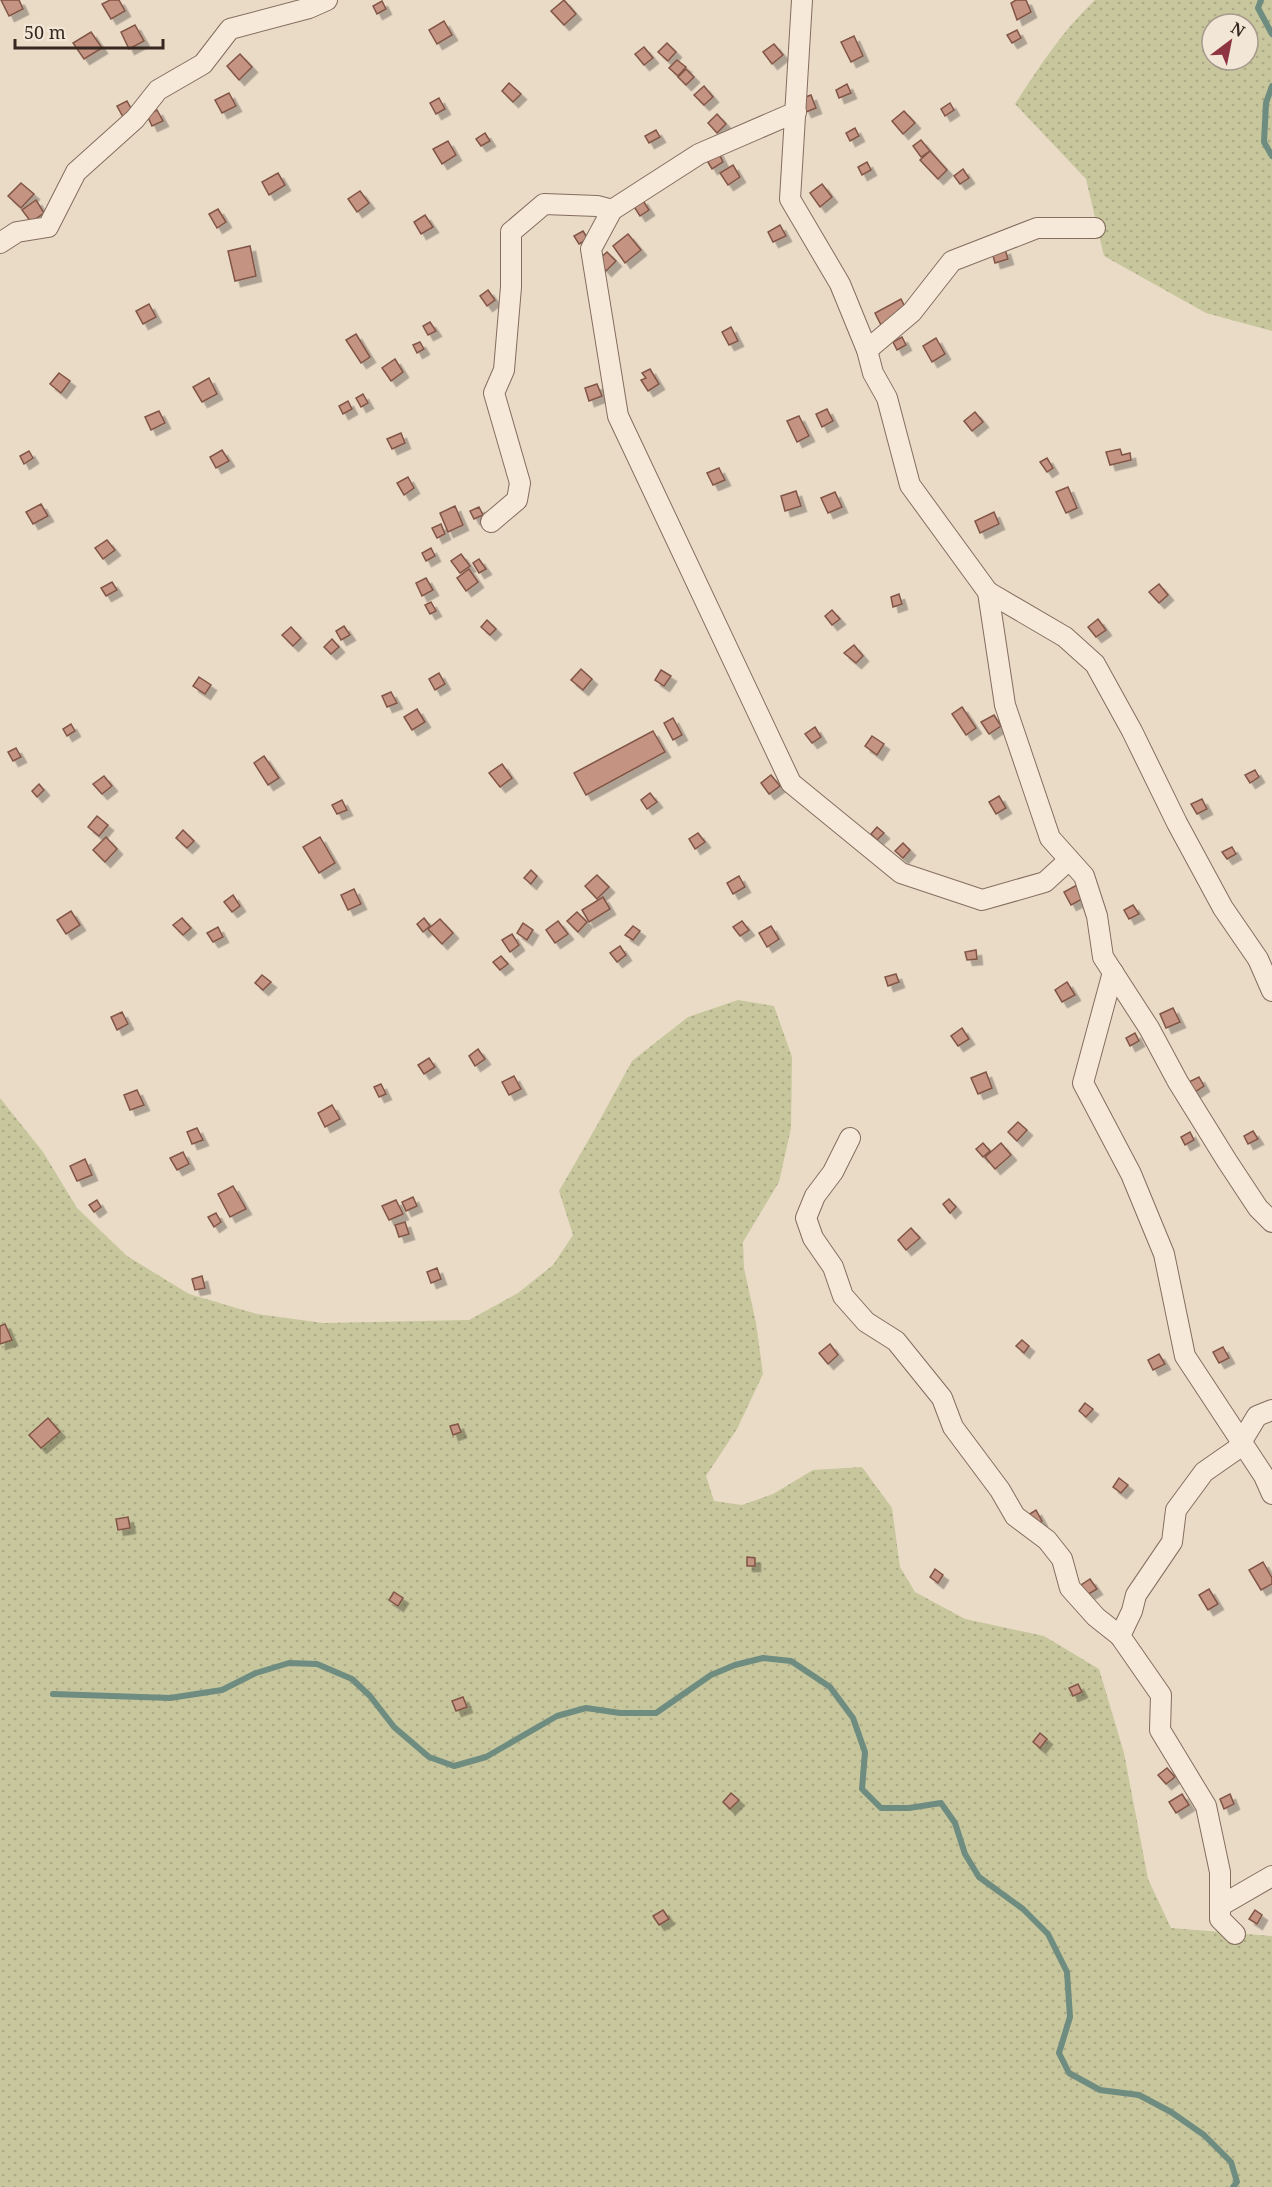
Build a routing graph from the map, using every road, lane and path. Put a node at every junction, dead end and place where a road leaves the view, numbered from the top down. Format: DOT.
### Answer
graph roads {
  1 [pos="327,0"];
  2 [pos="802,0"];
  3 [pos="796,112"];
  4 [pos="612,210"];
  5 [pos="1095,228"];
  6 [pos="0,243"];
  7 [pos="867,350"];
  8 [pos="491,522"];
  9 [pos="988,592"];
  10 [pos="1069,860"];
  11 [pos="1113,972"];
  12 [pos="1272,992"];
  13 [pos="850,1138"];
  14 [pos="1272,1222"];
  15 [pos="1272,1410"];
  16 [pos="1241,1442"];
  17 [pos="1272,1494"];
  18 [pos="1120,1636"];
  19 [pos="1272,1876"];
  20 [pos="1220,1906"];
  21 [pos="1235,1934"];
  1 -- 6 [label="street"];
  2 -- 3 [label="street"];
  3 -- 4 [label="street"];
  3 -- 7 [label="street"];
  4 -- 8 [label="street"];
  4 -- 10 [label="street"];
  5 -- 7 [label="street"];
  7 -- 9 [label="street"];
  9 -- 10 [label="street"];
  9 -- 12 [label="street"];
  10 -- 11 [label="street"];
  11 -- 14 [label="street"];
  11 -- 16 [label="street"];
  13 -- 18 [label="street"];
  15 -- 16 [label="street"];
  16 -- 17 [label="street"];
  16 -- 18 [label="street"];
  18 -- 20 [label="street"];
  19 -- 20 [label="street"];
  20 -- 21 [label="street"];
}
